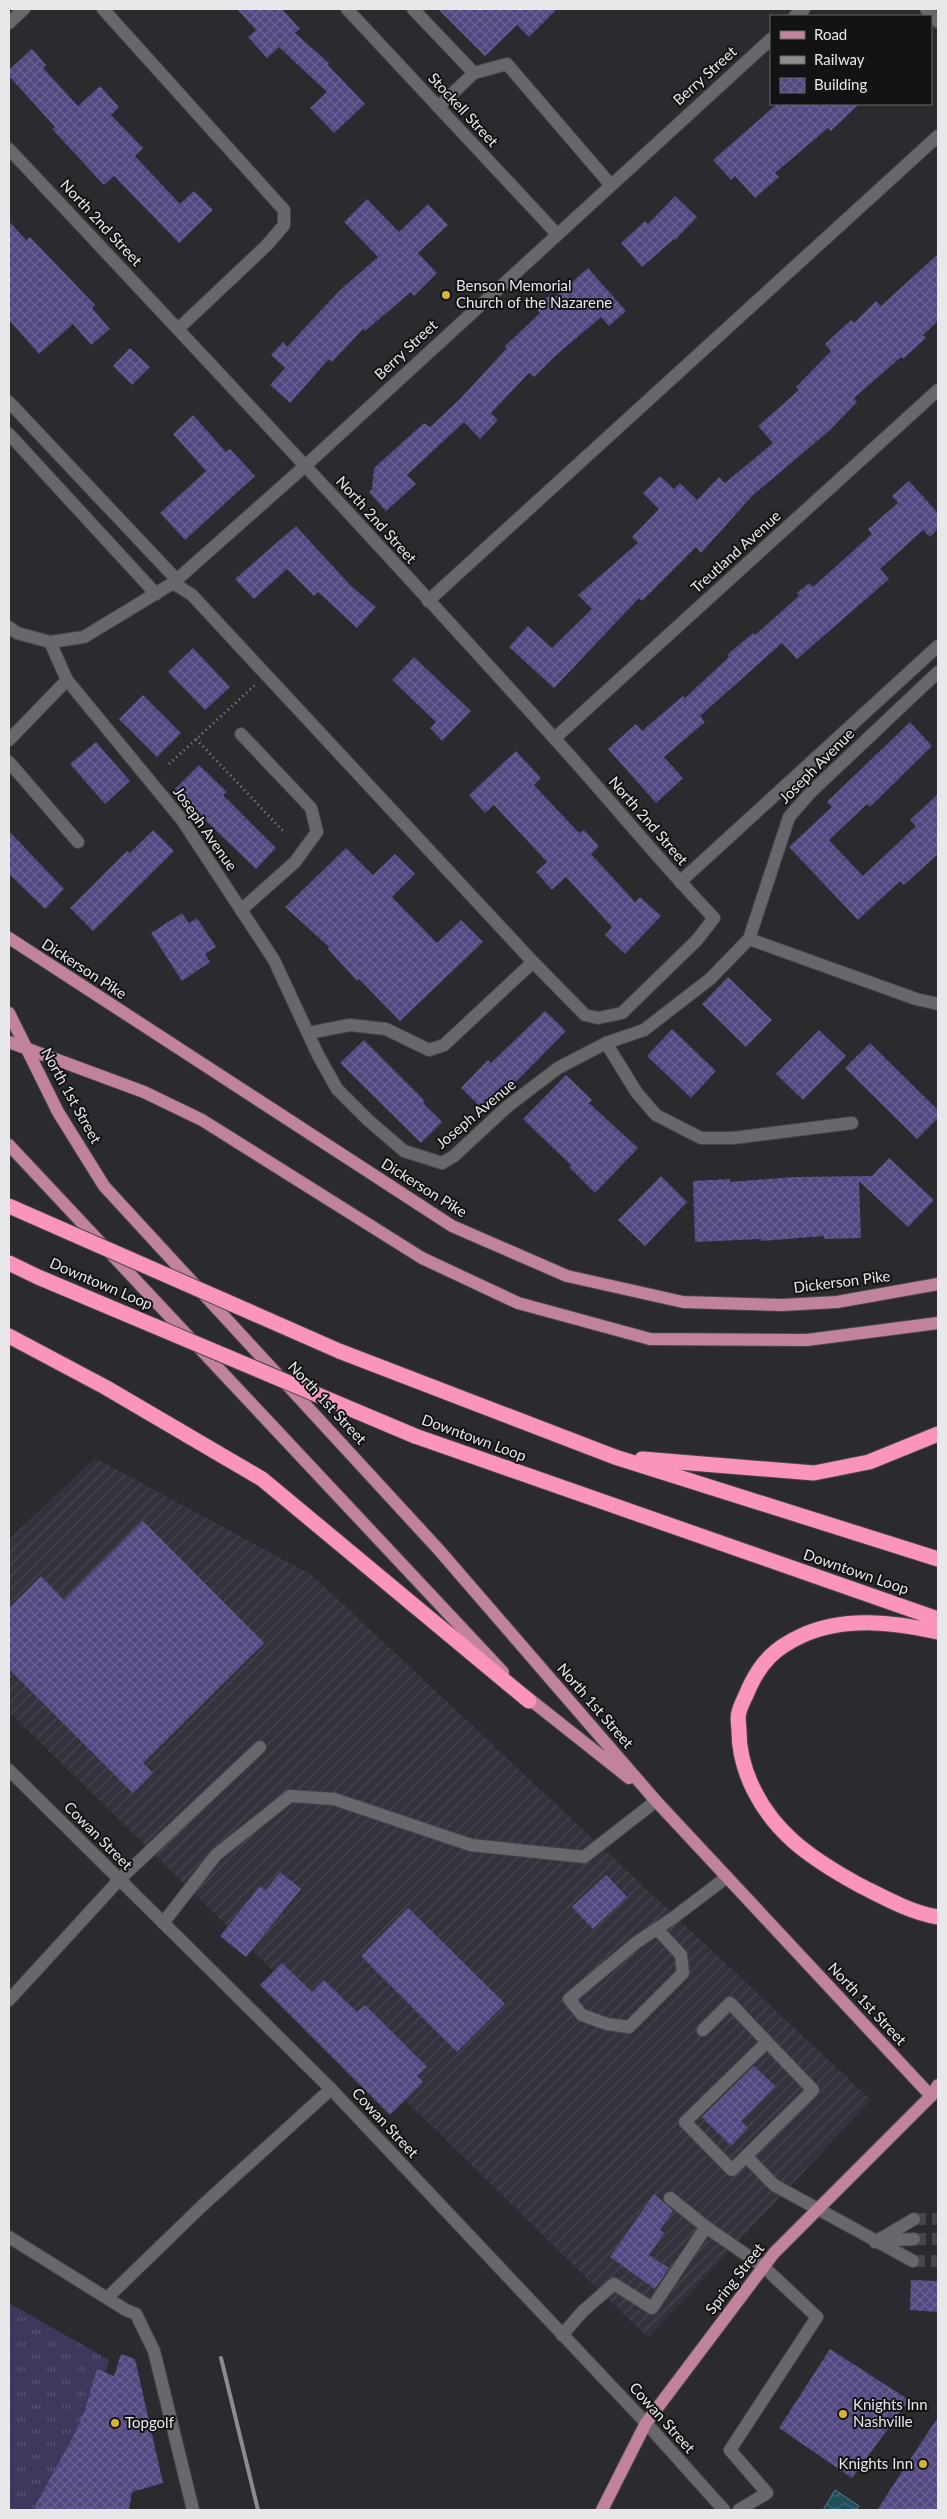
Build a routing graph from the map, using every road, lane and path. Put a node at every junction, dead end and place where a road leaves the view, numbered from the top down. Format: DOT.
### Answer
graph roads {
  1 [pos="24,9"];
  2 [pos="103,9"];
  3 [pos="347,9"];
  4 [pos="413,9"];
  5 [pos="9,23"];
  6 [pos="770,39"];
  7 [pos="474,72"];
  8 [pos="438,107"];
  9 [pos="938,136"];
  10 [pos="9,150"];
  11 [pos="610,184"];
  12 [pos="556,233"];
  13 [pos="178,329"];
  14 [pos="938,390"];
  15 [pos="9,402"];
  16 [pos="9,434"];
  17 [pos="305,466"];
  18 [pos="175,581"];
  19 [pos="156,594"];
  20 [pos="428,601"];
  21 [pos="9,627"];
  22 [pos="50,642"];
  23 [pos="938,646"];
  24 [pos="937,676"];
  25 [pos="68,680"];
  26 [pos="259,680"];
  27 [pos="241,734"];
  28 [pos="555,738"];
  29 [pos="196,739"];
  30 [pos="9,740"];
  31 [pos="9,762"];
  32 [pos="169,764"];
  33 [pos="284,832"];
  34 [pos="78,842"];
  35 [pos="680,882"];
  36 [pos="242,910"];
  37 [pos="9,938"];
  38 [pos="749,939"];
  39 [pos="533,962"];
  40 [pos="938,1004"];
  41 [pos="9,1013"];
  42 [pos="308,1033"];
  43 [pos="9,1042"];
  44 [pos="606,1043"];
  45 [pos="26,1048"];
  46 [pos="852,1123"];
  47 [pos="9,1145"];
  48 [pos="9,1206"];
  49 [pos="9,1263"];
  50 [pos="938,1284"];
  51 [pos="938,1324"];
  52 [pos="9,1336"];
  53 [pos="938,1434"];
  54 [pos="615,1457"];
  55 [pos="938,1559"];
  56 [pos="938,1620"];
  57 [pos="938,1632"];
  58 [pos="530,1701"];
  59 [pos="260,1747"];
  60 [pos="9,1770"];
  61 [pos="653,1798"];
  62 [pos="727,1877"];
  63 [pos="120,1880"];
  64 [pos="938,1917"];
  65 [pos="162,1923"];
  66 [pos="657,1928"];
  67 [pos="9,2000"];
  68 [pos="704,2030"];
  69 [pos="767,2042"];
  70 [pos="938,2085"];
  71 [pos="331,2089"];
  72 [pos="936,2098"];
  73 [pos="746,2156"];
  74 [pos="670,2198"];
  75 [pos="819,2209"];
  76 [pos="914,2219"];
  77 [pos="706,2227"];
  78 [pos="9,2237"];
  79 [pos="914,2239"];
  80 [pos="875,2242"];
  81 [pos="913,2261"];
  82 [pos="764,2267"];
  83 [pos="107,2298"];
  84 [pos="562,2335"];
  85 [pos="646,2423"];
  86 [pos="193,2510"];
  87 [pos="602,2510"];
  88 [pos="724,2510"];
  89 [pos="739,2510"];
  1 -- 5 [label="street"];
  2 -- 13 [label="street"];
  3 -- 8 [label="street, Stockell Street"];
  4 -- 7 [label="street"];
  6 -- 11 [label="street, Berry Street"];
  7 -- 8 [label="street"];
  7 -- 11 [label="street"];
  8 -- 12 [label="street, Stockell Street"];
  9 -- 20 [label="street"];
  10 -- 13 [label="street, North 2nd Street"];
  11 -- 12 [label="street, Berry Street"];
  12 -- 17 [label="street, Berry Street"];
  13 -- 17 [label="street, North 2nd Street"];
  14 -- 28 [label="street, Treutland Avenue"];
  15 -- 18 [label="street"];
  16 -- 19 [label="street"];
  17 -- 18 [label="street, Berry Street"];
  17 -- 20 [label="street, North 2nd Street"];
  18 -- 19 [label="street"];
  18 -- 39 [label="street"];
  19 -- 22 [label="street"];
  20 -- 28 [label="street, North 2nd Street"];
  21 -- 22 [label="street"];
  22 -- 25 [label="street, Joseph Avenue"];
  23 -- 35 [label="street"];
  24 -- 38 [label="street, Joseph Avenue"];
  25 -- 30 [label="street"];
  25 -- 36 [label="street, Joseph Avenue"];
  26 -- 29 [label="path"];
  27 -- 36 [label="street"];
  28 -- 35 [label="street, North 2nd Street"];
  29 -- 32 [label="path"];
  29 -- 33 [label="path"];
  31 -- 34 [label="street"];
  35 -- 39 [label="street, North 2nd Street"];
  36 -- 42 [label="street, Joseph Avenue"];
  37 -- 50 [label="main road, Dickerson Pike"];
  38 -- 40 [label="street"];
  38 -- 44 [label="street, Joseph Avenue"];
  39 -- 42 [label="street"];
  41 -- 45 [label="main road, North 1st Street"];
  42 -- 44 [label="street, Joseph Avenue"];
  43 -- 45 [label="main road"];
  44 -- 46 [label="street"];
  45 -- 51 [label="main road"];
  45 -- 61 [label="main road, North 1st Street"];
  47 -- 58 [label="main road, North 1st Street"];
  48 -- 54 [label="highway, bridge"];
  49 -- 56 [label="highway, Downtown Loop, bridge"];
  52 -- 58 [label="highway"];
  53 -- 54 [label="highway"];
  54 -- 55 [label="highway"];
  57 -- 64 [label="highway"];
  58 -- 61 [label="main road, North 1st Street"];
  59 -- 63 [label="street"];
  60 -- 63 [label="street, Cowan Street"];
  61 -- 62 [label="main road, North 1st Street"];
  61 -- 65 [label="street"];
  62 -- 66 [label="street"];
  62 -- 72 [label="main road, North 1st Street"];
  63 -- 65 [label="street, Cowan Street"];
  63 -- 67 [label="street"];
  65 -- 71 [label="street, Cowan Street"];
  66 -- 66 [label="street"];
  68 -- 69 [label="street"];
  69 -- 73 [label="street"];
  69 -- 73 [label="street"];
  70 -- 72 [label="main road, Spring Street"];
  71 -- 83 [label="street"];
  71 -- 84 [label="street, Cowan Street"];
  72 -- 75 [label="main road, Spring Street"];
  73 -- 75 [label="street"];
  74 -- 77 [label="street"];
  75 -- 80 [label="street"];
  75 -- 82 [label="main road, Spring Street"];
  76 -- 80 [label="street"];
  77 -- 82 [label="street"];
  77 -- 84 [label="street"];
  78 -- 83 [label="street"];
  79 -- 80 [label="street"];
  80 -- 81 [label="street"];
  82 -- 85 [label="main road, Spring Street"];
  82 -- 89 [label="street"];
  83 -- 86 [label="street"];
  84 -- 85 [label="street, Cowan Street"];
  85 -- 87 [label="main road, Spring Street"];
  85 -- 88 [label="street, Cowan Street"];
}
